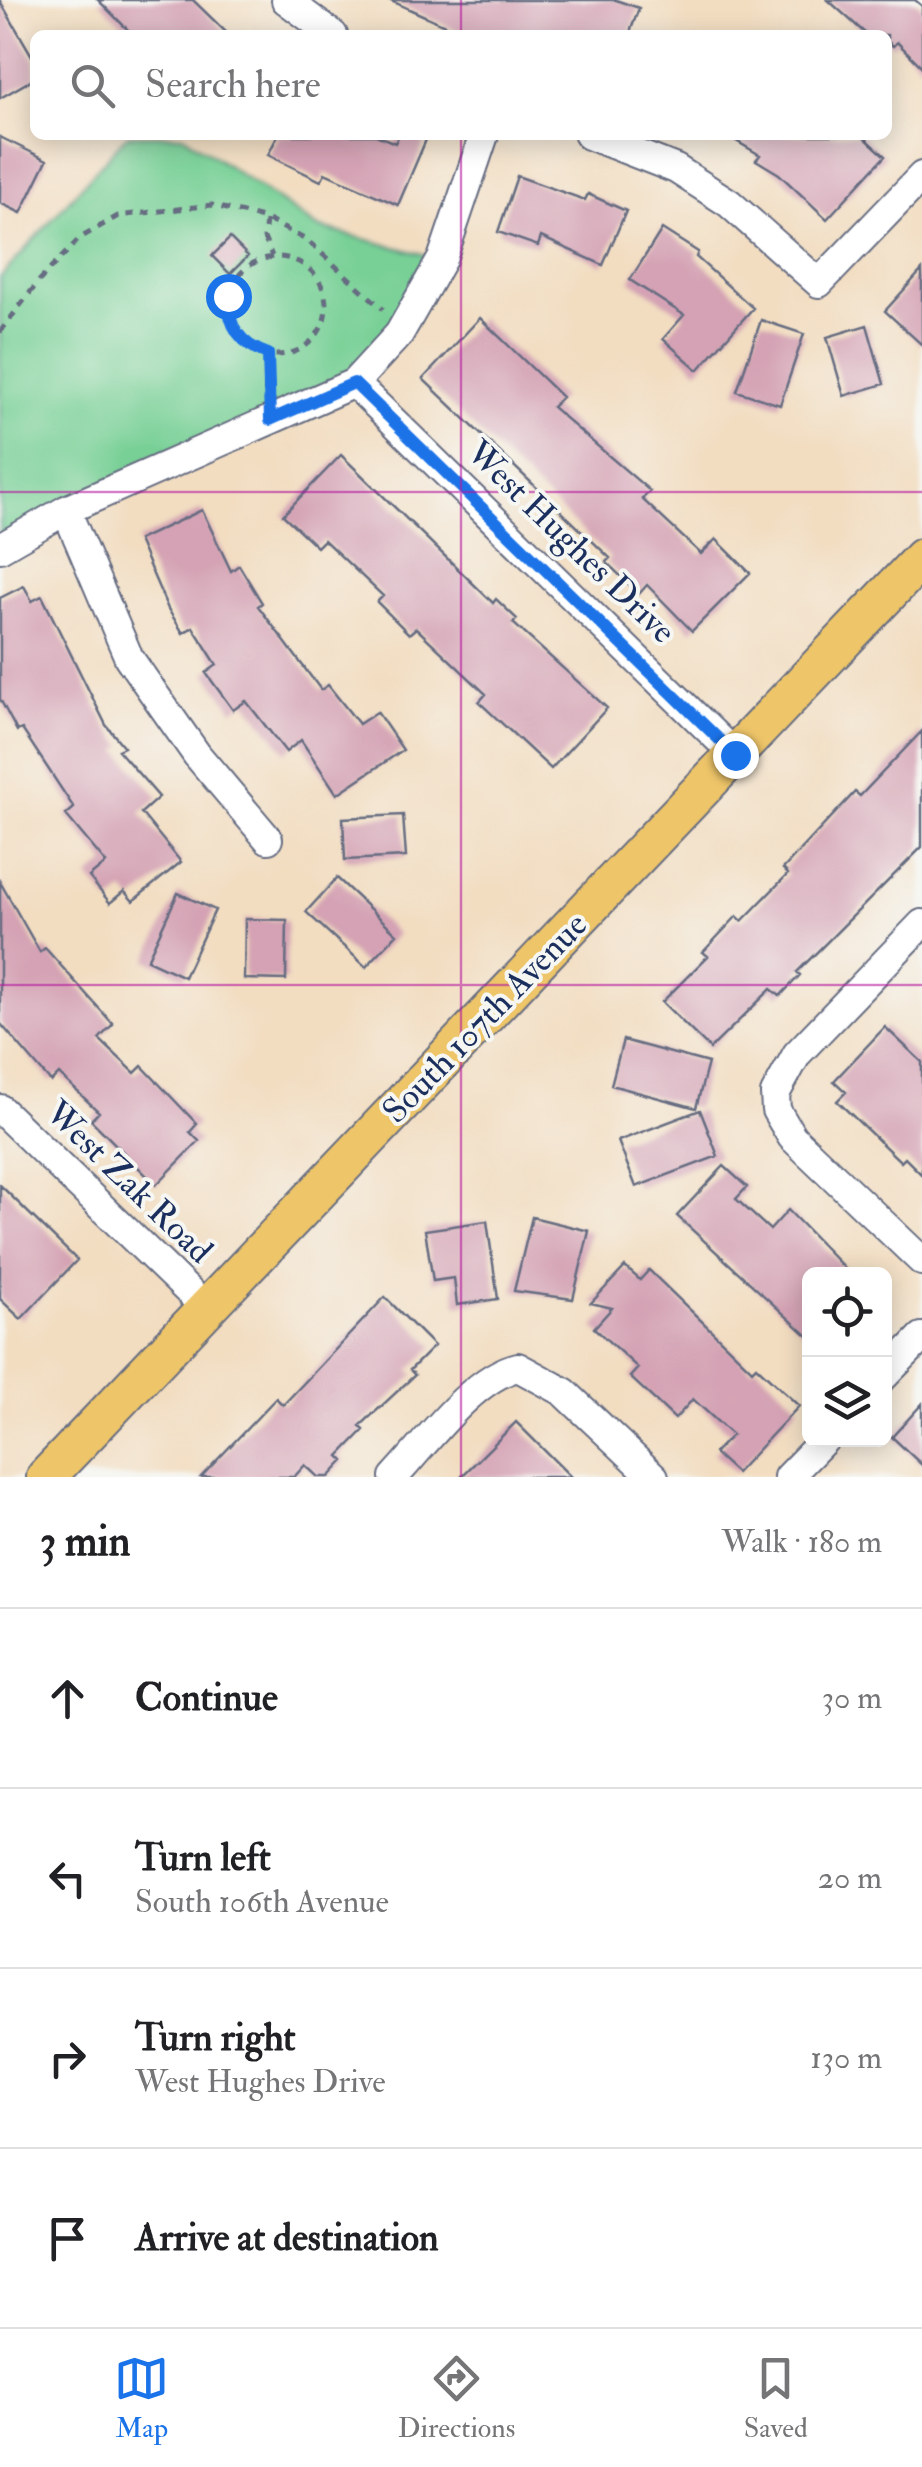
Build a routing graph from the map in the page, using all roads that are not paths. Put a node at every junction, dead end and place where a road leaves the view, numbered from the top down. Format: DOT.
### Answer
graph roads {
  1 [pos="286,0"];
  2 [pos="326,30"];
  3 [pos="482,140"];
  4 [pos="601,140"];
  5 [pos="922,176"];
  6 [pos="354,383"];
  7 [pos="66,510"];
  8 [pos="0,548"];
  9 [pos="922,558"];
  10 [pos="735,755"];
  11 [pos="268,839"];
  12 [pos="922,924"];
  13 [pos="0,1109"];
  14 [pos="922,1261"];
  15 [pos="207,1308"];
  16 [pos="922,1337"];
  17 [pos="892,1368"];
  18 [pos="817,1447"];
  19 [pos="46,1477"];
  20 [pos="394,1477"];
  21 [pos="654,1477"];
  22 [pos="788,1477"];
  1 -- 2 [label="street"];
  3 -- 6 [label="street"];
  4 -- 5 [label="street"];
  6 -- 7 [label="street"];
  6 -- 10 [label="street, West Hughes Drive"];
  7 -- 8 [label="street"];
  7 -- 11 [label="street"];
  9 -- 10 [label="main road, South 107th Avenue"];
  10 -- 15 [label="main road, South 107th Avenue"];
  12 -- 14 [label="street"];
  13 -- 15 [label="street, West Zak Road"];
  15 -- 19 [label="main road, South 107th Avenue"];
  16 -- 17 [label="street"];
  18 -- 22 [label="street"];
  20 -- 21 [label="street"];
}
